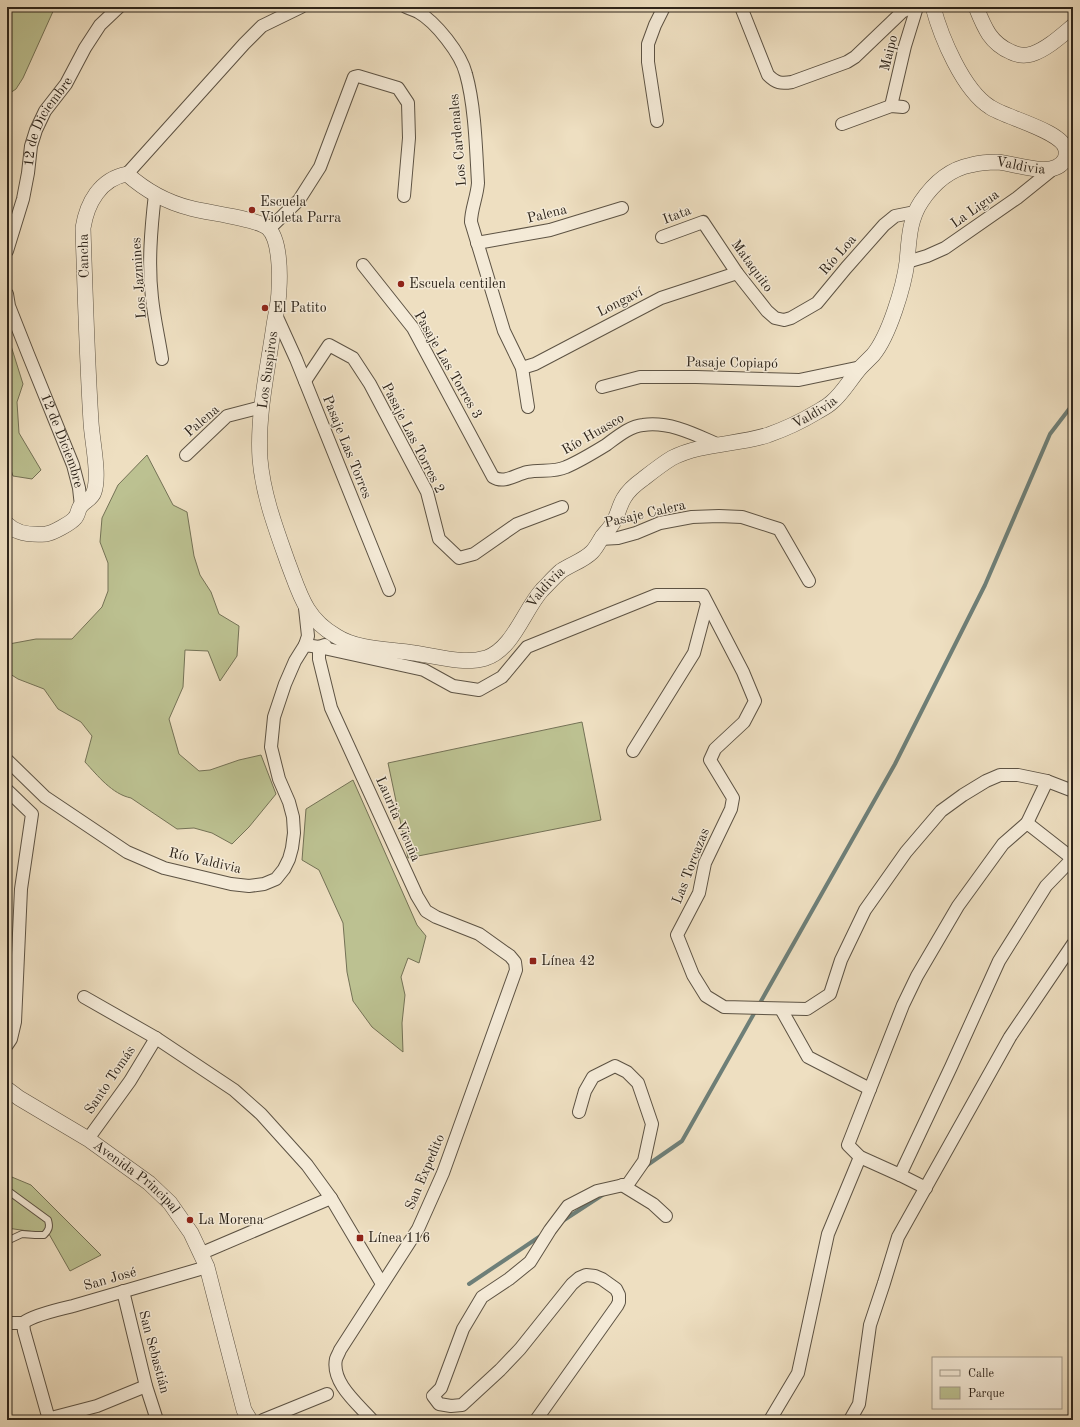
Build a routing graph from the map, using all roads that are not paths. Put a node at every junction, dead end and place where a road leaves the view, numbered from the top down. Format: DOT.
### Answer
graph roads {
  1 [pos="119,7"];
  2 [pos="301,7"];
  3 [pos="406,7"];
  4 [pos="664,7"];
  5 [pos="741,7"];
  6 [pos="912,7"];
  7 [pos="917,7"];
  8 [pos="933,7"];
  9 [pos="976,7"];
  10 [pos="1073,26"];
  11 [pos="657,121"];
  12 [pos="842,124"];
  13 [pos="1070,152"];
  14 [pos="1053,169"];
  15 [pos="127,174"];
  16 [pos="155,194"];
  17 [pos="404,196"];
  18 [pos="622,208"];
  19 [pos="916,212"];
  20 [pos="703,222"];
  21 [pos="269,229"];
  22 [pos="662,237"];
  23 [pos="477,243"];
  24 [pos="7,251"];
  25 [pos="907,262"];
  26 [pos="363,265"];
  27 [pos="737,273"];
  28 [pos="7,294"];
  29 [pos="276,315"];
  30 [pos="784,320"];
  31 [pos="162,359"];
  32 [pos="861,367"];
  33 [pos="522,368"];
  34 [pos="305,381"];
  35 [pos="602,387"];
  36 [pos="262,406"];
  37 [pos="528,406"];
  38 [pos="719,446"];
  39 [pos="186,455"];
  40 [pos="487,465"];
  41 [pos="81,506"];
  42 [pos="562,507"];
  43 [pos="7,524"];
  44 [pos="600,540"];
  45 [pos="809,581"];
  46 [pos="389,590"];
  47 [pos="705,600"];
  48 [pos="305,608"];
  49 [pos="340,639"];
  50 [pos="305,645"];
  51 [pos="319,647"];
  52 [pos="633,750"];
  53 [pos="7,760"];
  54 [pos="1047,781"];
  55 [pos="7,790"];
  56 [pos="1073,791"];
  57 [pos="1027,823"];
  58 [pos="1073,858"];
  59 [pos="1073,944"];
  60 [pos="510,956"];
  61 [pos="84,997"];
  62 [pos="781,1009"];
  63 [pos="156,1038"];
  64 [pos="7,1045"];
  65 [pos="7,1089"];
  66 [pos="870,1089"];
  67 [pos="579,1112"];
  68 [pos="88,1139"];
  69 [pos="860,1157"];
  70 [pos="900,1175"];
  71 [pos="622,1185"];
  72 [pos="926,1188"];
  73 [pos="7,1190"];
  74 [pos="331,1198"];
  75 [pos="666,1216"];
  76 [pos="7,1240"];
  77 [pos="204,1260"];
  78 [pos="382,1284"];
  79 [pos="123,1291"];
  80 [pos="7,1323"];
  81 [pos="23,1323"];
  82 [pos="146,1386"];
  83 [pos="327,1394"];
  84 [pos="157,1420"];
  85 [pos="250,1420"];
  86 [pos="263,1420"];
  87 [pos="372,1420"];
  88 [pos="536,1420"];
  89 [pos="770,1420"];
  90 [pos="850,1420"];
  1 -- 24 [label="street, 12 de Diciembre"];
  2 -- 15 [label="street"];
  3 -- 23 [label="street, Los Cardenales"];
  4 -- 11 [label="street"];
  5 -- 6 [label="street"];
  7 -- 12 [label="street, Maipo"];
  8 -- 13 [label="street, Valdivia"];
  9 -- 10 [label="street"];
  13 -- 14 [label="street, Valdivia"];
  14 -- 19 [label="street, Valdivia"];
  14 -- 25 [label="street, La Ligua"];
  15 -- 16 [label="street"];
  15 -- 41 [label="street, Cancha"];
  16 -- 21 [label="street"];
  16 -- 31 [label="street, Los Jazmines"];
  17 -- 21 [label="street"];
  18 -- 23 [label="street, Palena"];
  19 -- 25 [label="street, Valdivia"];
  19 -- 30 [label="street, Río Loa"];
  20 -- 22 [label="street, Itata"];
  20 -- 27 [label="street, Mataquito"];
  21 -- 29 [label="street, Los Suspiros"];
  23 -- 33 [label="street, Los Cardenales"];
  25 -- 32 [label="street, Valdivia"];
  26 -- 40 [label="street, Pasaje Las Torres 3"];
  27 -- 30 [label="street, Mataquito"];
  27 -- 33 [label="street, Longaví"];
  28 -- 41 [label="street, 12 de Diciembre"];
  29 -- 34 [label="street, Pasaje Las Torres"];
  29 -- 36 [label="street, Los Suspiros"];
  32 -- 35 [label="street, Pasaje Copiapó"];
  32 -- 38 [label="street, Valdivia"];
  33 -- 37 [label="street, Los Cardenales"];
  34 -- 42 [label="street, Pasaje Las Torres 2"];
  34 -- 46 [label="street, Pasaje Las Torres"];
  36 -- 39 [label="street, Palena"];
  36 -- 48 [label="street, Los Suspiros"];
  38 -- 40 [label="street, Río Huasco"];
  38 -- 44 [label="street, Valdivia"];
  41 -- 43 [label="street, 12 de Diciembre"];
  44 -- 45 [label="street, Pasaje Calera"];
  44 -- 49 [label="street, Valdivia"];
  47 -- 51 [label="street"];
  47 -- 52 [label="street"];
  47 -- 62 [label="street, Las Torcazas"];
  48 -- 49 [label="street, Valdivia"];
  48 -- 50 [label="street, Río Valdivia"];
  49 -- 51 [label="street"];
  50 -- 51 [label="street"];
  50 -- 53 [label="street, Río Valdivia"];
  51 -- 60 [label="street, Laurita Vicuña"];
  54 -- 56 [label="street, Las Torcazas"];
  54 -- 57 [label="street"];
  54 -- 62 [label="street, Las Torcazas"];
  55 -- 64 [label="street"];
  57 -- 58 [label="street"];
  57 -- 66 [label="street"];
  58 -- 70 [label="street"];
  59 -- 72 [label="street"];
  60 -- 78 [label="street, San Expedito"];
  61 -- 63 [label="street"];
  62 -- 66 [label="street"];
  63 -- 68 [label="street, Santo Tomás"];
  63 -- 74 [label="street"];
  65 -- 68 [label="street, Avenida Principal"];
  66 -- 69 [label="street"];
  67 -- 71 [label="street"];
  68 -- 77 [label="street, Avenida Principal"];
  69 -- 70 [label="street"];
  69 -- 89 [label="street"];
  70 -- 72 [label="street"];
  71 -- 75 [label="street"];
  71 -- 88 [label="street"];
  72 -- 90 [label="street"];
  73 -- 76 [label="lane"];
  74 -- 77 [label="street, San José"];
  74 -- 78 [label="street"];
  77 -- 79 [label="street, San José"];
  77 -- 85 [label="street, Avenida Principal"];
  78 -- 87 [label="street, San Expedito"];
  79 -- 81 [label="street, San José"];
  79 -- 82 [label="street, San Sebastián"];
  80 -- 81 [label="street"];
  81 -- 82 [label="street"];
  82 -- 84 [label="street, San Sebastián"];
  83 -- 86 [label="street"];
}
